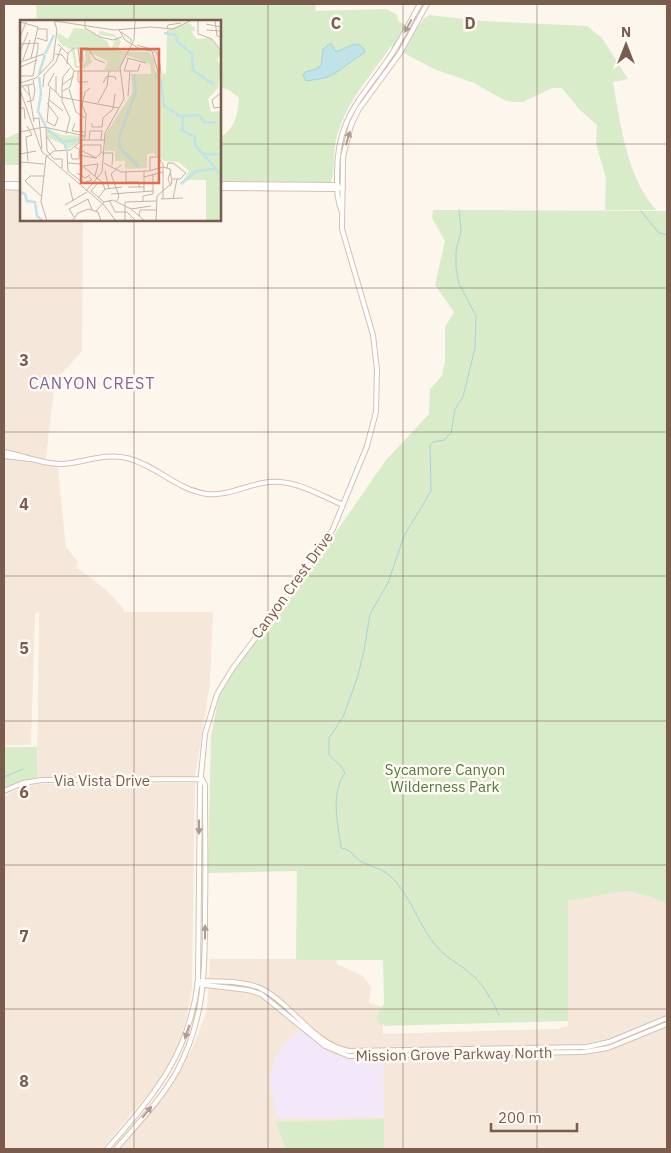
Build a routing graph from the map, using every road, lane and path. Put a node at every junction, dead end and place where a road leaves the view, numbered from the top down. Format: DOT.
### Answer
graph roads {
  1 [pos="420,4"];
  2 [pos="427,4"];
  3 [pos="221,184"];
  4 [pos="4,186"];
  5 [pos="20,186"];
  6 [pos="343,186"];
  7 [pos="337,187"];
  8 [pos="221,188"];
  9 [pos="342,212"];
  10 [pos="4,452"];
  11 [pos="4,456"];
  12 [pos="32,459"];
  13 [pos="343,505"];
  14 [pos="202,779"];
  15 [pos="4,791"];
  16 [pos="198,982"];
  17 [pos="204,983"];
  18 [pos="667,1018"];
  19 [pos="667,1024"];
  20 [pos="108,1149"];
  21 [pos="116,1149"];
  1 -- 7 [label="main road, Canyon Crest Drive, one-way"];
  6 -- 2 [label="main road, Canyon Crest Drive, one-way"];
  3 -- 7 [label="main road"];
  4 -- 5 [label="main road"];
  6 -- 7 [label="main road"];
  6 -- 9 [label="main road, Canyon Crest Drive"];
  7 -- 8 [label="main road"];
  7 -- 9 [label="main road, Canyon Crest Drive"];
  9 -- 13 [label="main road, Canyon Crest Drive"];
  10 -- 12 [label="main road"];
  11 -- 12 [label="main road"];
  12 -- 13 [label="main road"];
  13 -- 14 [label="main road, Canyon Crest Drive"];
  14 -- 15 [label="main road, Via Vista Drive"];
  14 -- 16 [label="main road, Canyon Crest Drive, one-way"];
  17 -- 14 [label="main road, Canyon Crest Drive, one-way"];
  16 -- 17 [label="main road, Mission Grove Parkway North"];
  16 -- 20 [label="main road, Canyon Crest Drive, one-way"];
  17 -- 18 [label="main road, Mission Grove Parkway North"];
  17 -- 19 [label="main road, Mission Grove Parkway North"];
  21 -- 17 [label="main road, Canyon Crest Drive, one-way"];
}
